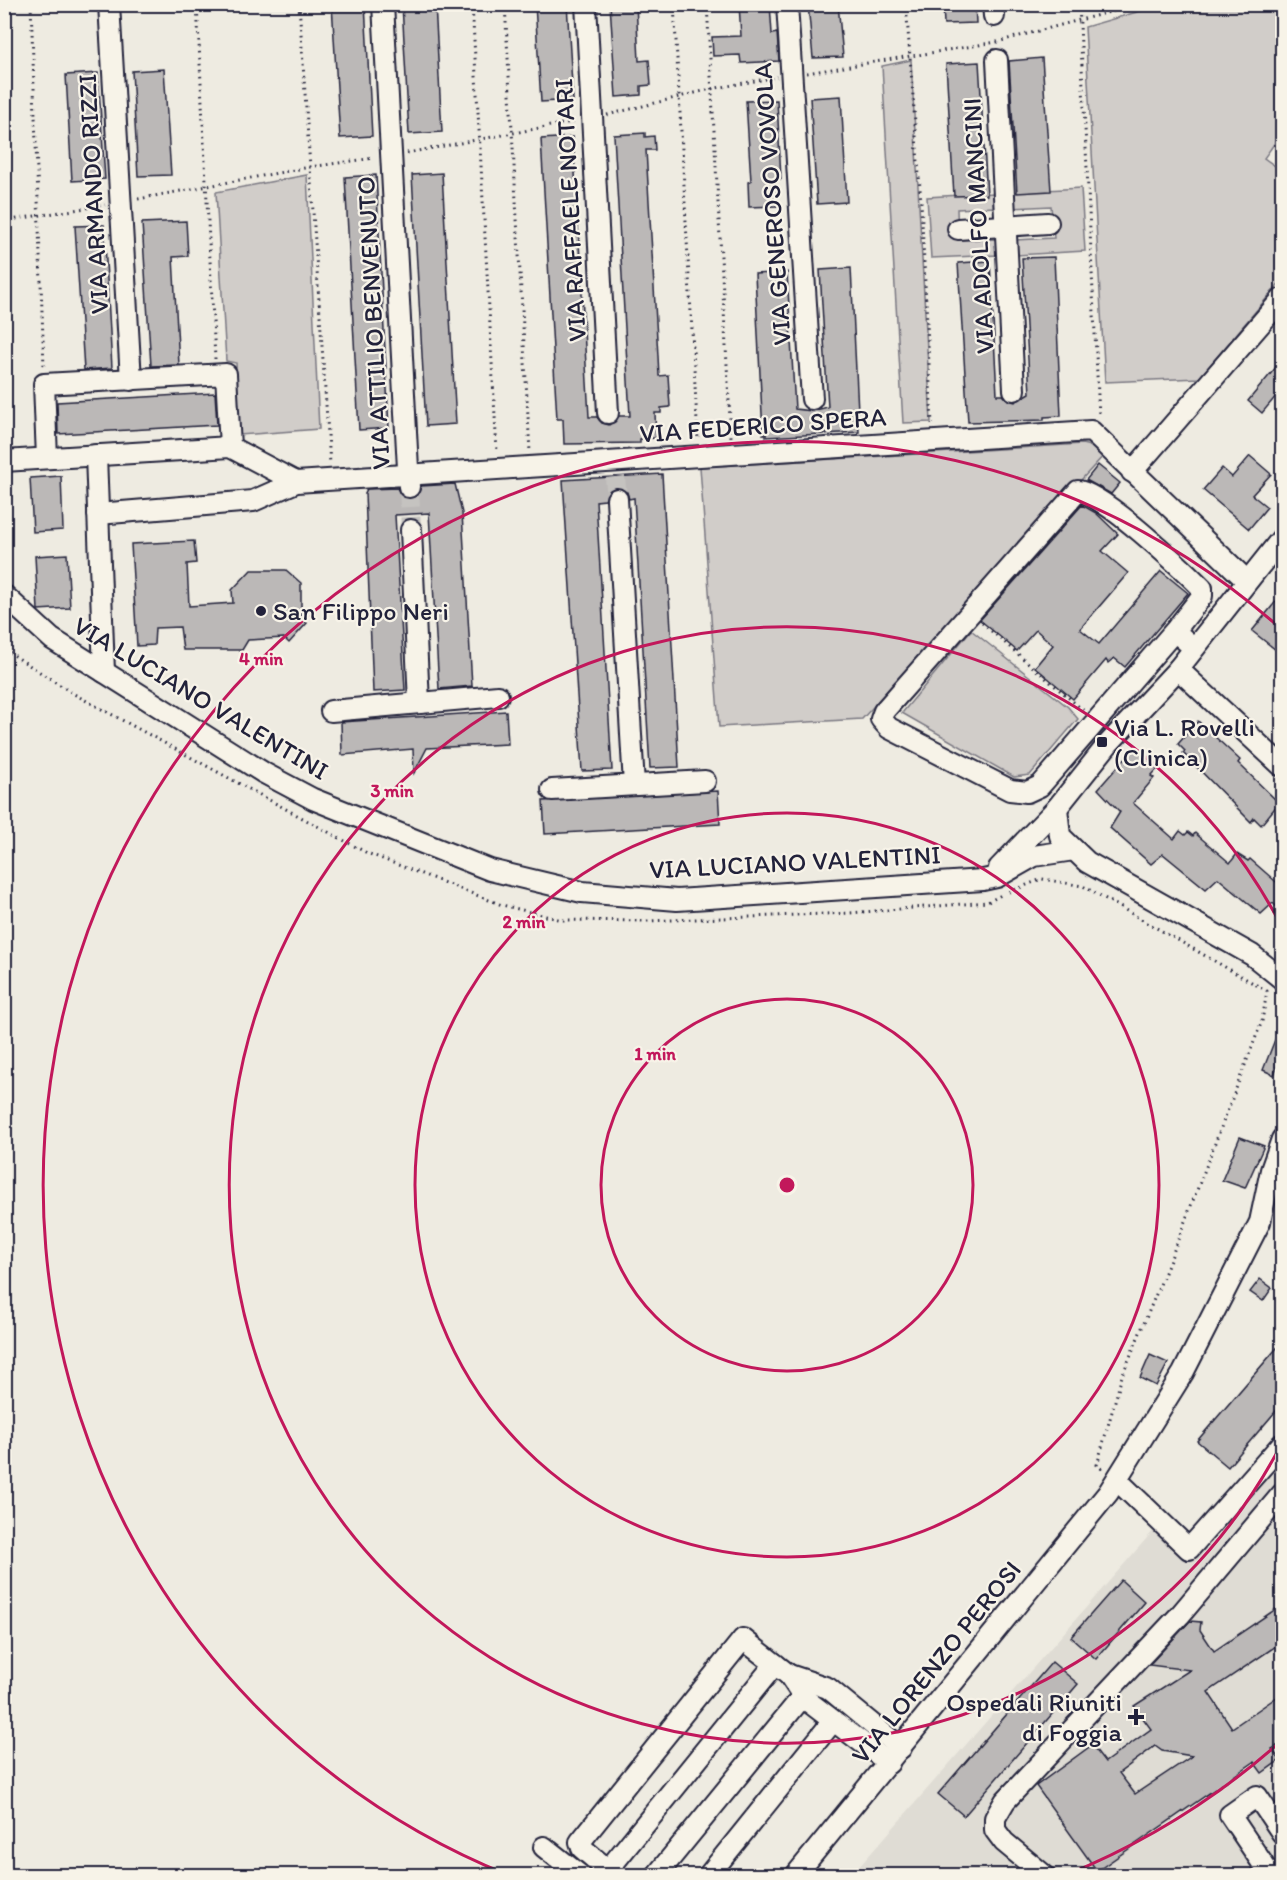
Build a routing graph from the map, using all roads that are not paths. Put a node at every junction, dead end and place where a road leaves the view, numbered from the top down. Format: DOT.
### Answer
graph roads {
  1 [pos="109,4"];
  2 [pos="383,4"];
  3 [pos="586,4"];
  4 [pos="787,4"];
  5 [pos="996,60"];
  6 [pos="1048,223"];
  7 [pos="1006,226"];
  8 [pos="958,229"];
  9 [pos="1282,299"];
  10 [pos="130,380"];
  11 [pos="1014,390"];
  12 [pos="812,399"];
  13 [pos="608,413"];
  14 [pos="230,447"];
  15 [pos="96,454"];
  16 [pos="47,459"];
  17 [pos="4,461"];
  18 [pos="1132,472"];
  19 [pos="408,481"];
  20 [pos="296,482"];
  21 [pos="617,499"];
  22 [pos="98,514"];
  23 [pos="411,530"];
  24 [pos="1282,538"];
  25 [pos="1247,581"];
  26 [pos="4,595"];
  27 [pos="1177,628"];
  28 [pos="1194,648"];
  29 [pos="1178,669"];
  30 [pos="104,672"];
  31 [pos="498,696"];
  32 [pos="419,703"];
  33 [pos="331,711"];
  34 [pos="1282,766"];
  35 [pos="705,781"];
  36 [pos="634,785"];
  37 [pos="552,790"];
  38 [pos="1057,808"];
  39 [pos="1074,849"];
  40 [pos="983,880"];
  41 [pos="1282,979"];
  42 [pos="1282,1138"];
  43 [pos="1282,1444"];
  44 [pos="1116,1480"];
  45 [pos="1282,1494"];
  46 [pos="782,1670"];
  47 [pos="803,1696"];
  48 [pos="833,1720"];
  49 [pos="895,1756"];
  50 [pos="1282,1833"];
  51 [pos="544,1847"];
  52 [pos="611,1873"];
  53 [pos="581,1875"];
  54 [pos="656,1875"];
  55 [pos="708,1875"];
  56 [pos="795,1875"];
  57 [pos="1045,1875"];
  58 [pos="1271,1875"];
  1 -- 10 [label="street, VIA ARMANDO RIZZI"];
  2 -- 19 [label="street, VIA ATTILIO BENVENUTO"];
  3 -- 13 [label="street, VIA RAFFAELE NOTARI"];
  4 -- 12 [label="street, VIA GENEROSO VOVOLA"];
  5 -- 7 [label="street, VIA ADOLFO MANCINI"];
  6 -- 7 [label="street"];
  7 -- 8 [label="street"];
  7 -- 11 [label="street, VIA ADOLFO MANCINI"];
  9 -- 18 [label="street"];
  10 -- 14 [label="street"];
  10 -- 16 [label="street"];
  14 -- 15 [label="street"];
  14 -- 20 [label="street"];
  15 -- 16 [label="street"];
  15 -- 22 [label="street"];
  16 -- 17 [label="street"];
  18 -- 19 [label="street, VIA FEDERICO SPERA"];
  18 -- 25 [label="street, VIA FEDERICO SPERA"];
  19 -- 20 [label="street, VIA FEDERICO SPERA"];
  20 -- 22 [label="street"];
  21 -- 36 [label="street"];
  22 -- 30 [label="street"];
  23 -- 32 [label="street"];
  24 -- 25 [label="street"];
  25 -- 28 [label="street"];
  26 -- 30 [label="street, VIA LUCIANO VALENTINI"];
  27 -- 27 [label="street"];
  27 -- 28 [label="street"];
  28 -- 29 [label="street"];
  29 -- 34 [label="street"];
  29 -- 38 [label="street"];
  30 -- 40 [label="street, VIA LUCIANO VALENTINI"];
  31 -- 32 [label="street"];
  32 -- 33 [label="street"];
  35 -- 36 [label="street"];
  36 -- 37 [label="street"];
  38 -- 39 [label="street"];
  38 -- 40 [label="street"];
  39 -- 40 [label="street, VIA LUCIANO VALENTINI"];
  39 -- 41 [label="street"];
  42 -- 44 [label="street, VIA LORENZO PEROSI"];
  43 -- 44 [label="street"];
  44 -- 49 [label="street, VIA LORENZO PEROSI"];
  45 -- 57 [label="street"];
  46 -- 47 [label="street"];
  46 -- 49 [label="street"];
  46 -- 52 [label="street"];
  46 -- 52 [label="street"];
  47 -- 48 [label="street"];
  47 -- 54 [label="street"];
  48 -- 49 [label="street"];
  48 -- 55 [label="street"];
  49 -- 56 [label="street, VIA LORENZO PEROSI"];
  50 -- 58 [label="street"];
  51 -- 53 [label="street"];
}
